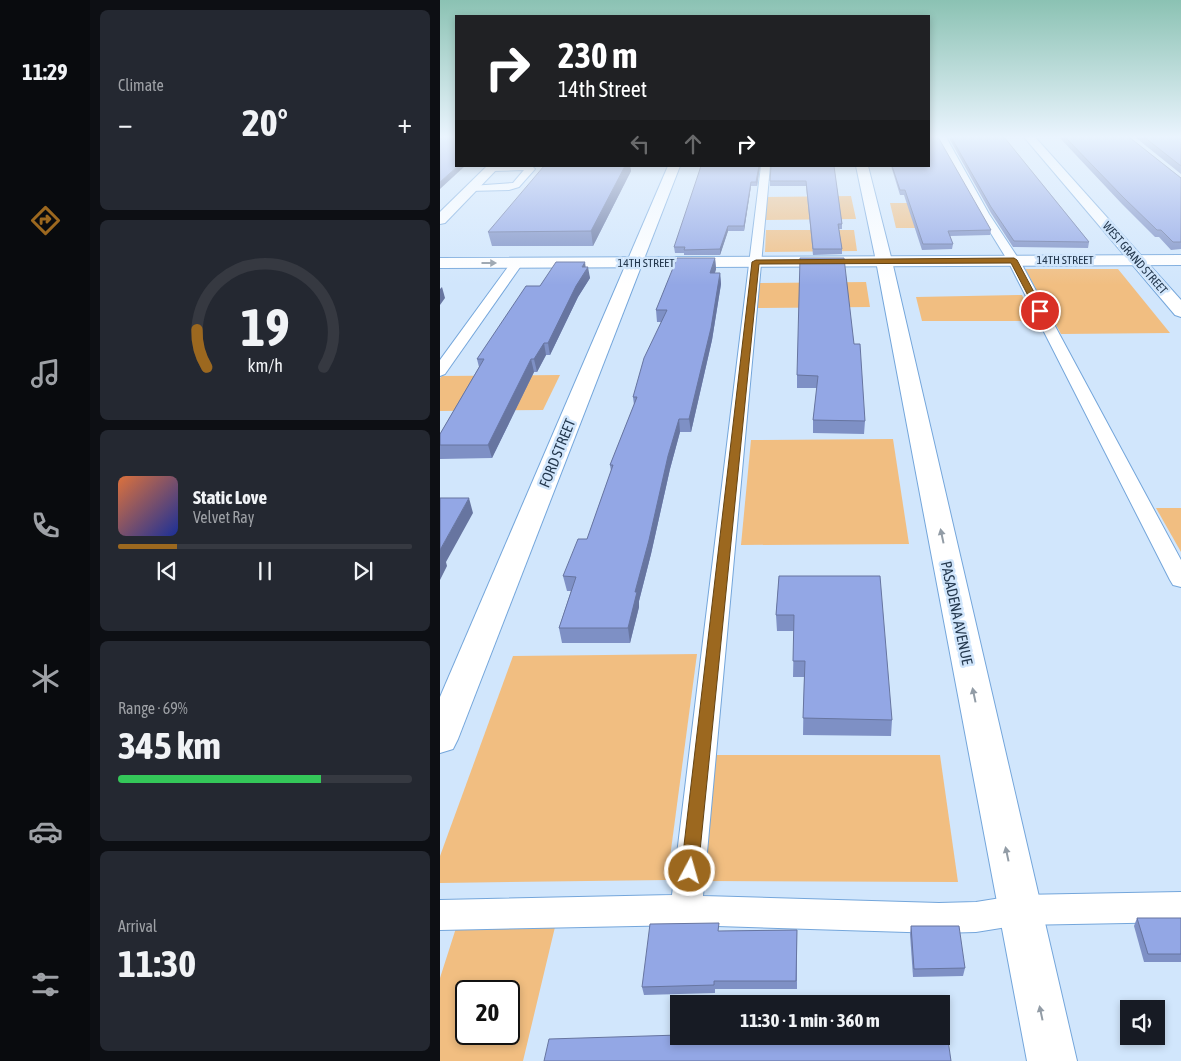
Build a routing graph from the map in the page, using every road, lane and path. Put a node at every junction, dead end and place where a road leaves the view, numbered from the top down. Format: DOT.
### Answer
graph roads {
  1 [pos="473,187"];
  2 [pos="499,187"];
  3 [pos="666,187"];
  4 [pos="764,187"];
  5 [pos="867,187"];
  6 [pos="969,187"];
  7 [pos="1072,187"];
  8 [pos="471,189"];
  9 [pos="440,220"];
  10 [pos="1014,260"];
  11 [pos="1136,260"];
  12 [pos="1181,260"];
  13 [pos="884,261"];
  14 [pos="756,262"];
  15 [pos="440,263"];
  16 [pos="517,263"];
  17 [pos="634,263"];
  18 [pos="1181,311"];
  19 [pos="440,371"];
  20 [pos="1181,580"];
  21 [pos="440,739"];
  22 [pos="1181,908"];
  23 [pos="686,910"];
  24 [pos="1019,910"];
  25 [pos="440,915"];
  26 [pos="1052,1061"];
  1 -- 8 [label="street"];
  2 -- 8 [label="lane"];
  3 -- 17 [label="street, FORD STREET"];
  4 -- 14 [label="lane"];
  5 -- 13 [label="street, PASADENA AVENUE"];
  6 -- 10 [label="lane"];
  7 -- 11 [label="street, WEST GRAND STREET"];
  8 -- 9 [label="street"];
  10 -- 11 [label="street, 14TH STREET"];
  10 -- 13 [label="street, 14TH STREET"];
  10 -- 20 [label="lane"];
  11 -- 12 [label="street, 14TH STREET"];
  11 -- 18 [label="street, WEST GRAND STREET"];
  13 -- 14 [label="street, 14TH STREET"];
  24 -- 13 [label="street, PASADENA AVENUE, one-way"];
  14 -- 17 [label="street, 14TH STREET"];
  14 -- 23 [label="lane"];
  15 -- 16 [label="street, 14TH STREET, one-way"];
  16 -- 17 [label="street, 14TH STREET"];
  16 -- 19 [label="lane"];
  17 -- 21 [label="street, FORD STREET"];
  22 -- 24 [label="lane"];
  23 -- 24 [label="lane"];
  23 -- 25 [label="lane"];
  26 -- 24 [label="street, PASADENA AVENUE, one-way"];
}
